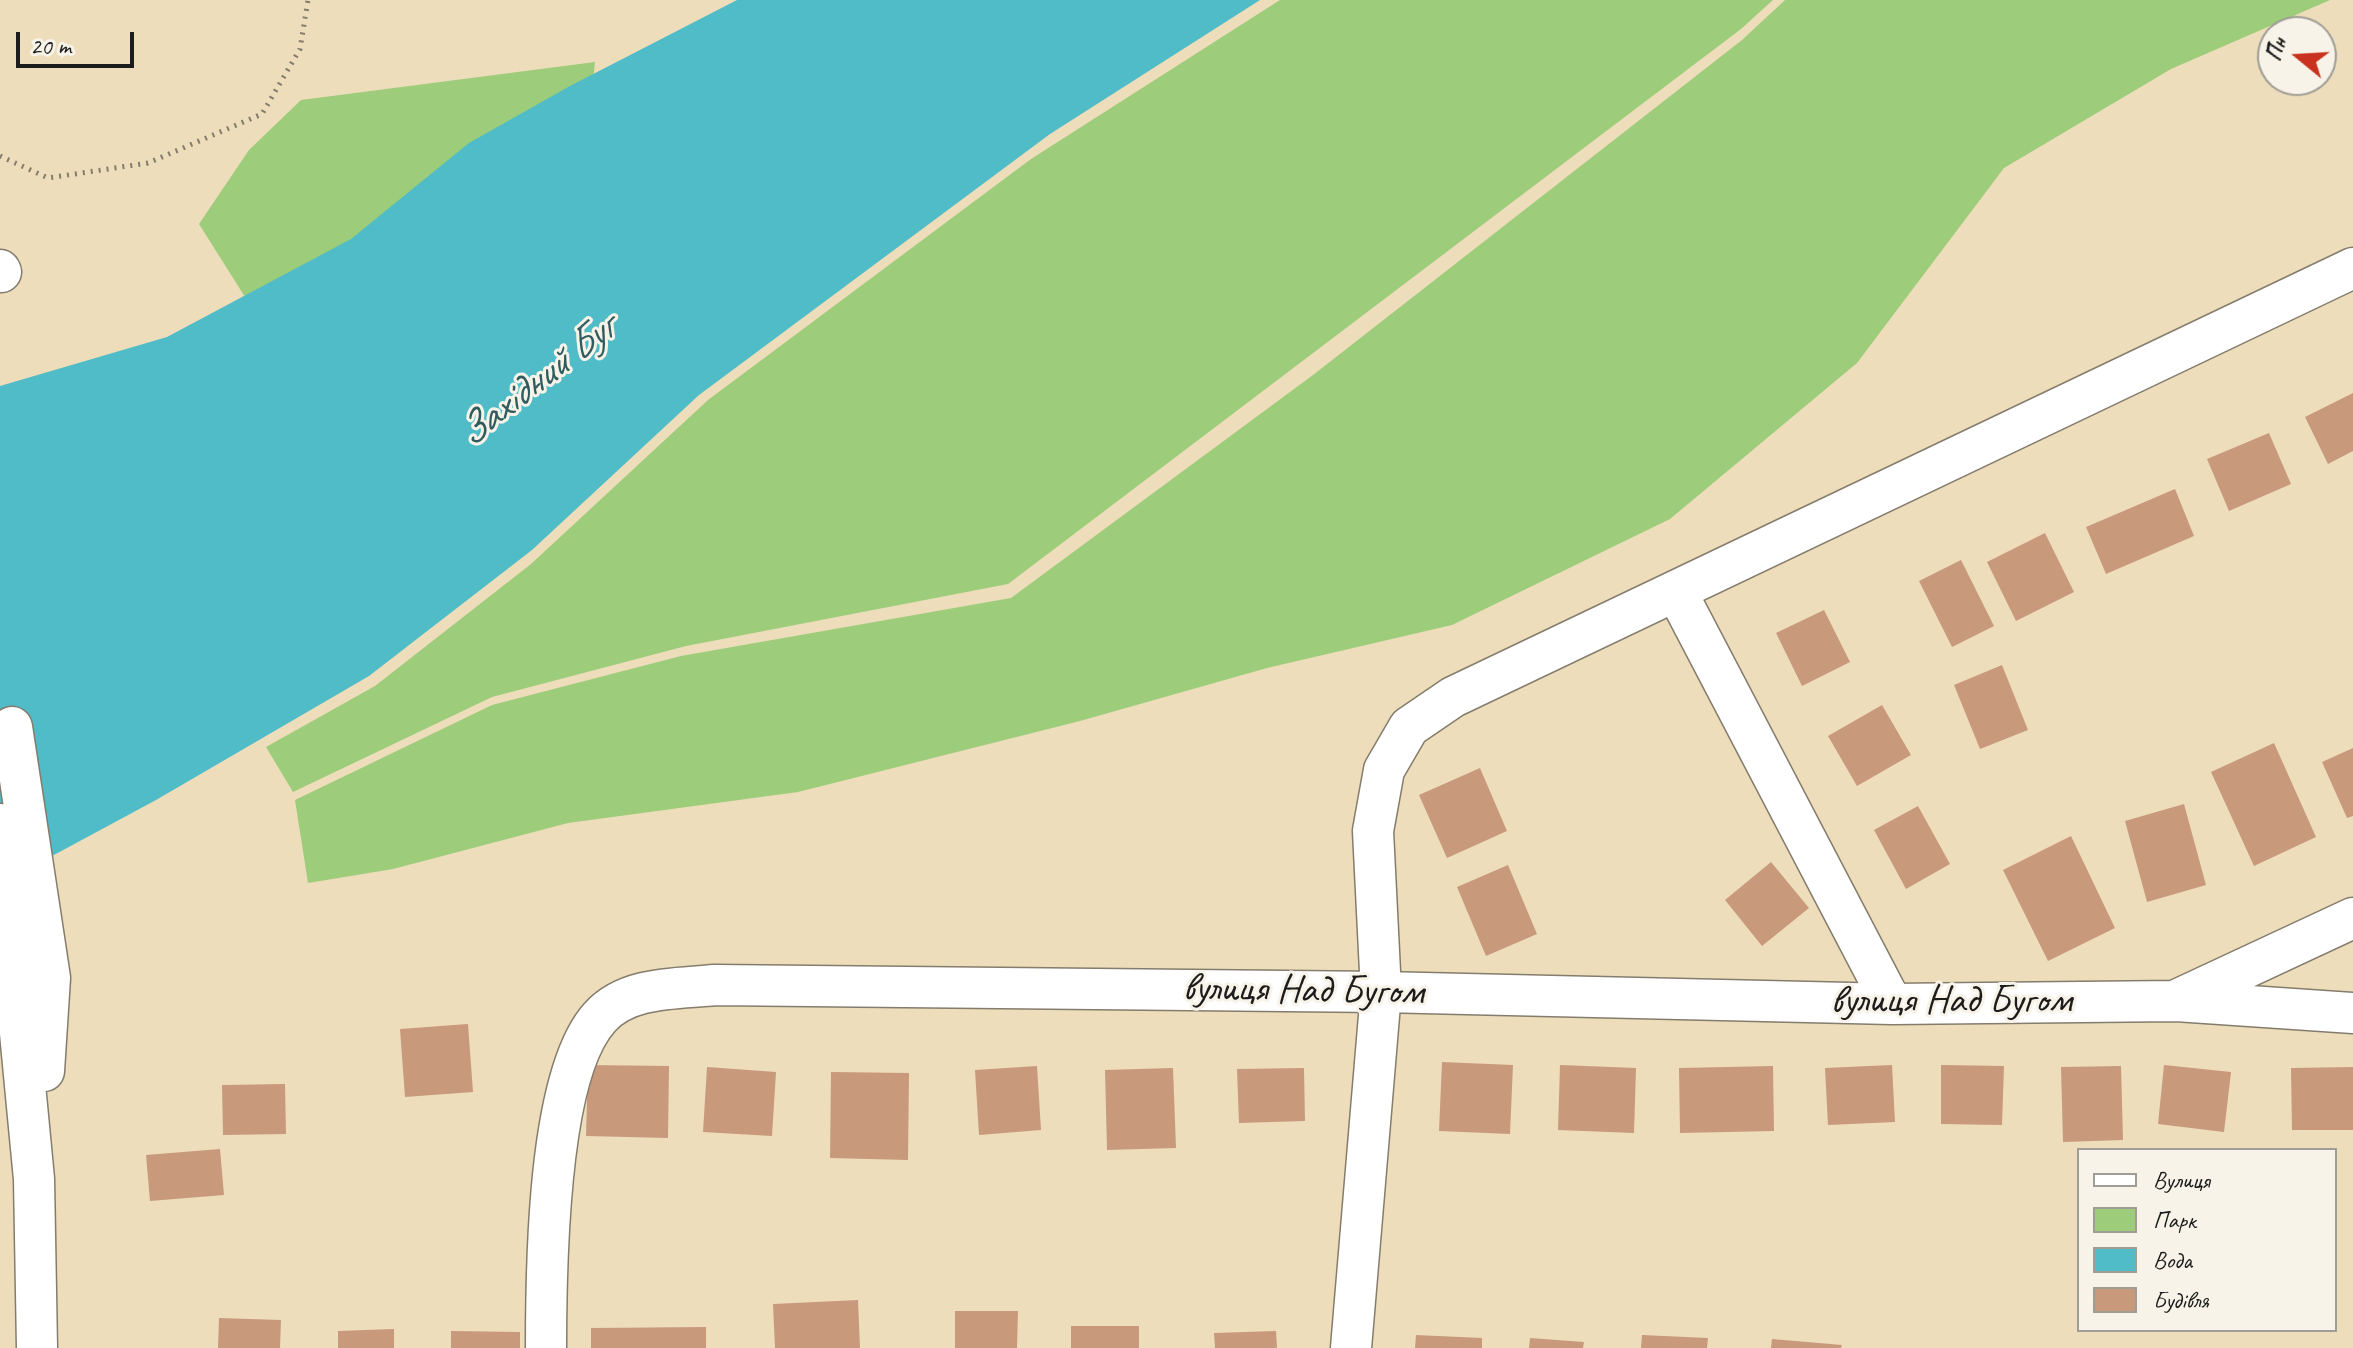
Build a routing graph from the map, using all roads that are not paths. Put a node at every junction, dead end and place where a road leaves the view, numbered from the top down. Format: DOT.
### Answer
graph roads {
  1 [pos="2353,268"];
  2 [pos="1676,591"];
  3 [pos="12,727"];
  4 [pos="0,824"];
  5 [pos="2353,918"];
  6 [pos="1381,992"];
  7 [pos="2176,1001"];
  8 [pos="1892,1004"];
  9 [pos="2353,1013"];
  10 [pos="34,1179"];
  11 [pos="37,1348"];
  12 [pos="546,1348"];
  13 [pos="1351,1348"];
  1 -- 2 [label="street"];
  2 -- 6 [label="street"];
  2 -- 8 [label="street"];
  3 -- 10 [label="street"];
  4 -- 10 [label="street"];
  5 -- 7 [label="street"];
  6 -- 8 [label="street, вулиця Над Бугом"];
  6 -- 12 [label="street, вулиця Над Бугом"];
  6 -- 13 [label="street"];
  7 -- 8 [label="street, вулиця Над Бугом"];
  7 -- 9 [label="street, вулиця Над Бугом"];
  10 -- 11 [label="street"];
}
